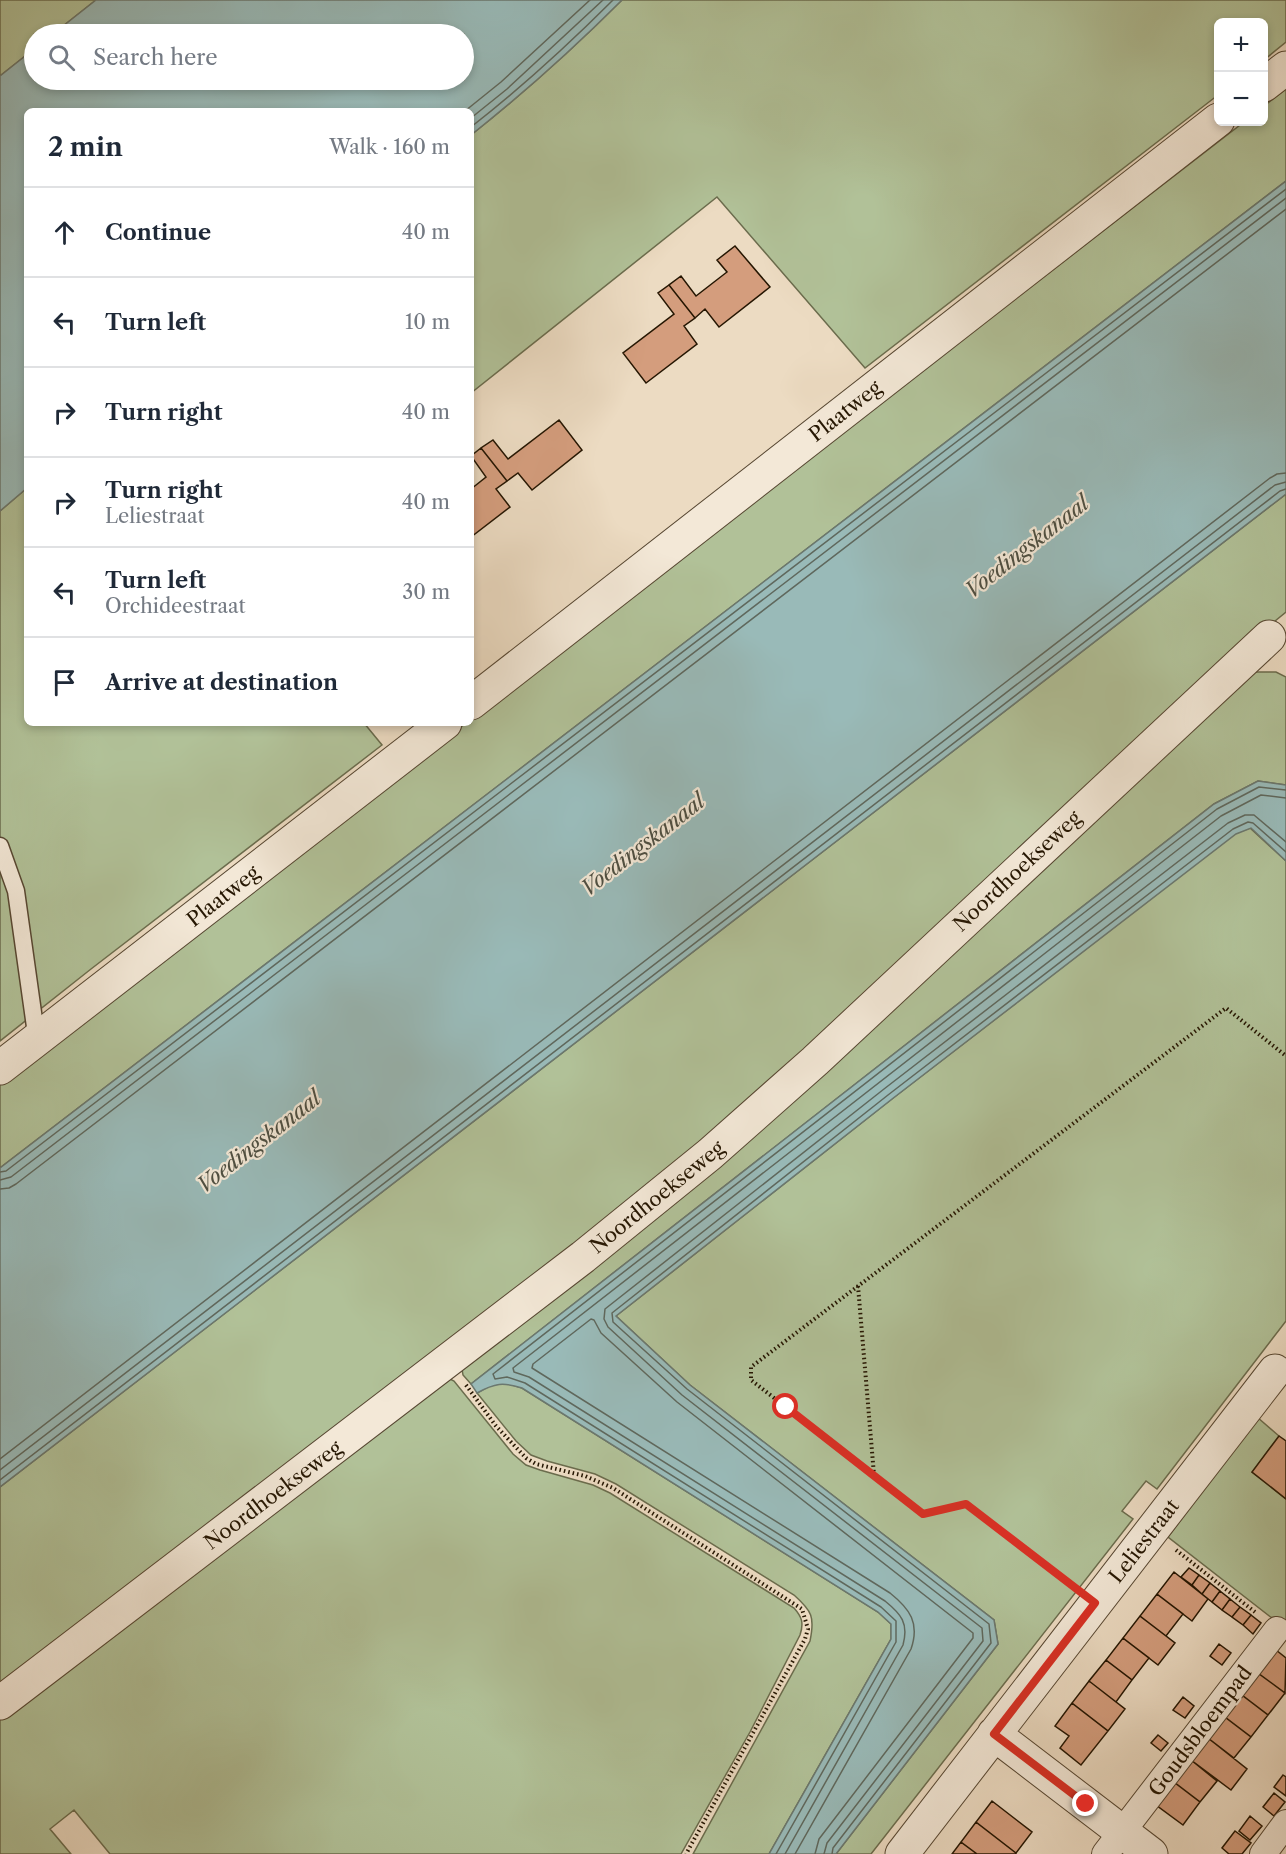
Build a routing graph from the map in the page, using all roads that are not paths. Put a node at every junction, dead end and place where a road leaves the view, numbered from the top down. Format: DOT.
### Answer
graph roads {
  1 [pos="1286,68"];
  2 [pos="1268,81"];
  3 [pos="1214,123"];
  4 [pos="1269,637"];
  5 [pos="474,700"];
  6 [pos="441,726"];
  7 [pos="0,846"];
  8 [pos="37,1041"];
  9 [pos="0,1068"];
  10 [pos="1282,1368"];
  11 [pos="1277,1630"];
  12 [pos="0,1703"];
  13 [pos="994,1734"];
  14 [pos="1286,1823"];
  15 [pos="1114,1843"];
  16 [pos="902,1854"];
  17 [pos="1150,1854"];
  18 [pos="1263,1854"];
  1 -- 2 [label="street"];
  3 -- 5 [label="street, Plaatweg"];
  4 -- 12 [label="street, Noordhoekseweg"];
  6 -- 8 [label="street, Plaatweg"];
  7 -- 8 [label="lane"];
  8 -- 9 [label="street, Plaatweg"];
  10 -- 13 [label="street, Leliestraat"];
  11 -- 15 [label="street, Goudsbloempad"];
  13 -- 15 [label="street"];
  13 -- 16 [label="street, Leliestraat"];
  14 -- 18 [label="street"];
  15 -- 17 [label="street"];
}
